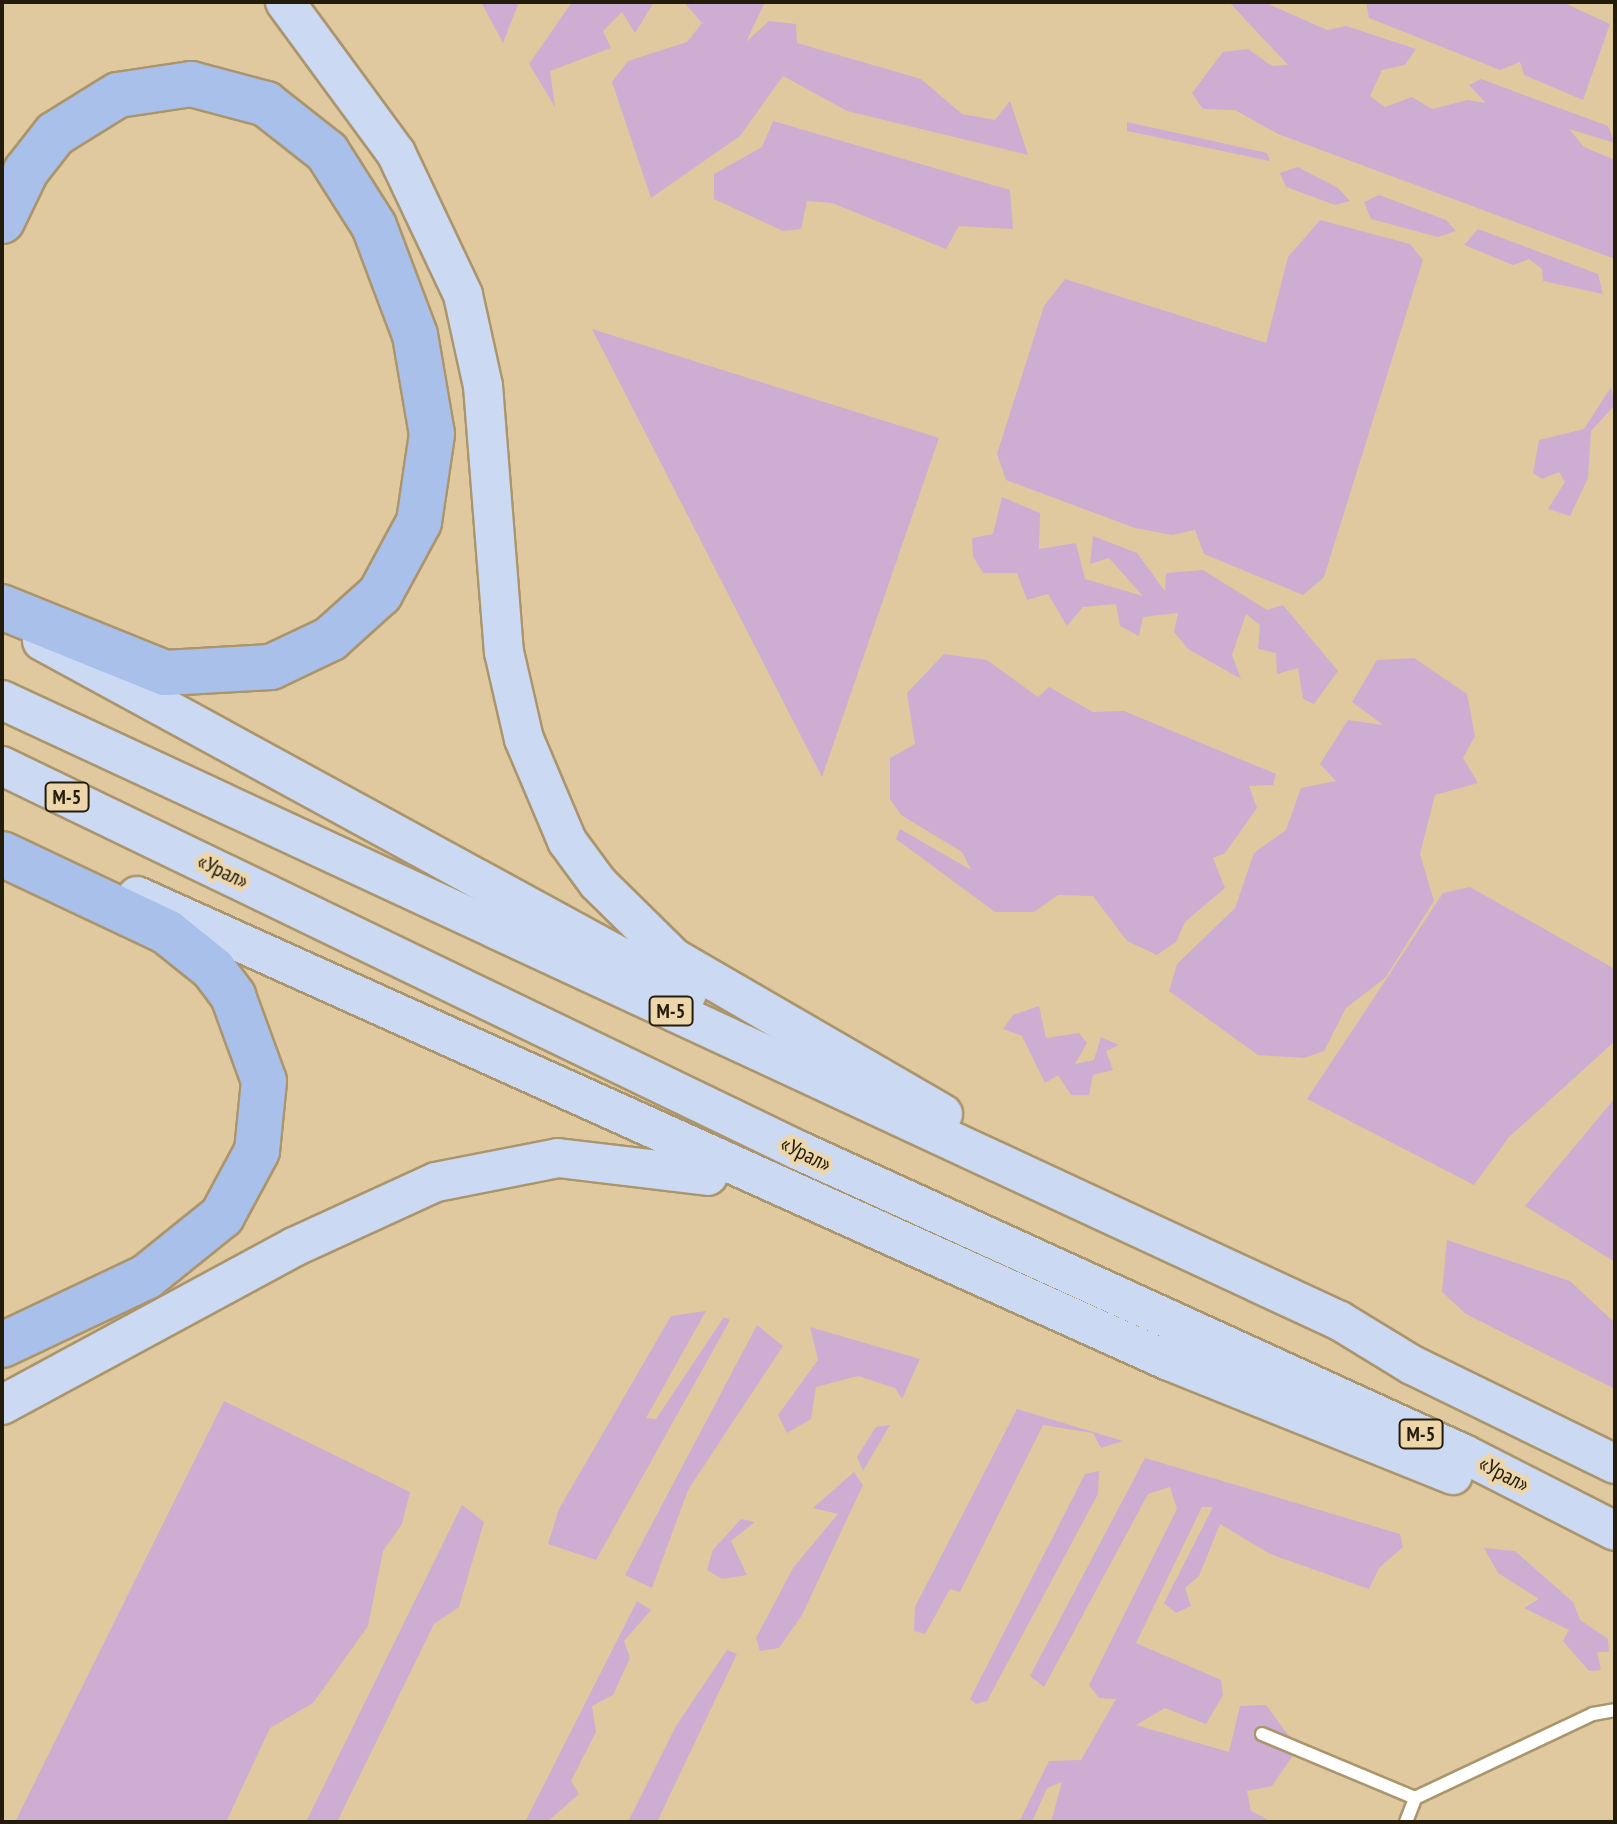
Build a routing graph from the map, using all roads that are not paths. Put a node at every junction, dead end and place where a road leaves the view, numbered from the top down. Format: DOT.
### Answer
graph roads {
  1 [pos="285,2"];
  2 [pos="2,221"];
  3 [pos="2,607"];
  4 [pos="2,619"];
  5 [pos="2,700"];
  6 [pos="2,766"];
  7 [pos="2,838"];
  8 [pos="2,854"];
  9 [pos="1010,1154"];
  10 [pos="822,1207"];
  11 [pos="1340,1321"];
  12 [pos="2,1345"];
  13 [pos="2,1405"];
  14 [pos="1615,1464"];
  15 [pos="1615,1531"];
  16 [pos="1615,1540"];
  17 [pos="1615,1710"];
  18 [pos="1262,1734"];
  19 [pos="1415,1798"];
  20 [pos="1406,1822"];
  1 -- 9 [label="main road"];
  2 -- 3 [label="highway"];
  4 -- 9 [label="main road"];
  5 -- 11 [label="main road, М-5"];
  6 -- 15 [label="main road, «Урал» / М-5"];
  7 -- 10 [label="main road"];
  8 -- 12 [label="highway"];
  9 -- 11 [label="main road"];
  10 -- 13 [label="main road"];
  10 -- 16 [label="main road"];
  11 -- 14 [label="main road, М-5"];
  17 -- 19 [label="lane"];
  18 -- 19 [label="lane"];
  19 -- 20 [label="lane"];
}
